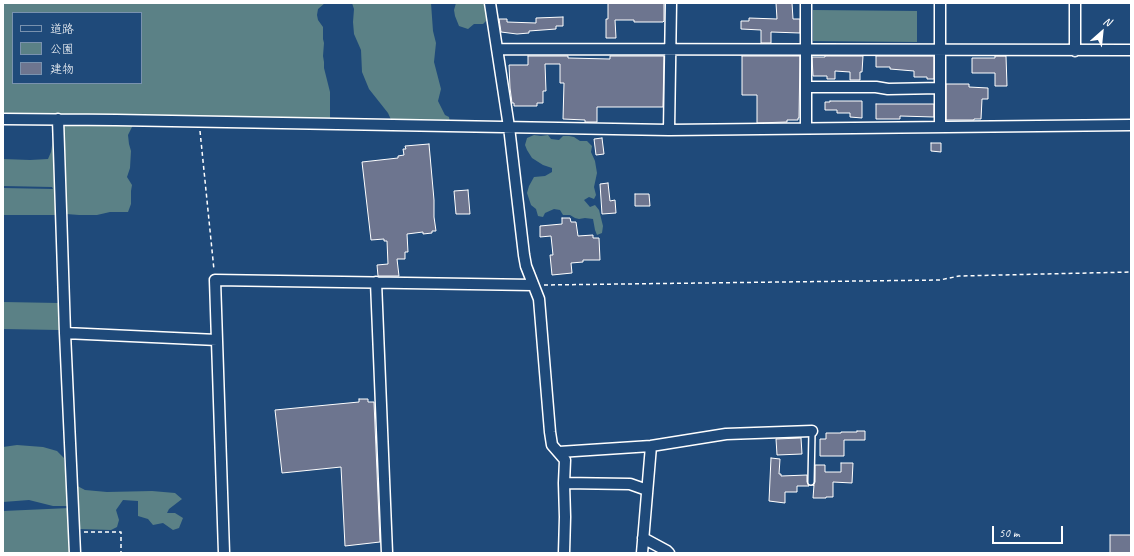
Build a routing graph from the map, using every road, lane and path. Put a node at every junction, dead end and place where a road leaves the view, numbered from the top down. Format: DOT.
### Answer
graph roads {
  1 [pos="490,3"];
  2 [pos="671,3"];
  3 [pos="806,3"];
  4 [pos="940,3"];
  5 [pos="1075,3"];
  6 [pos="497,49"];
  7 [pos="670,49"];
  8 [pos="806,49"];
  9 [pos="940,50"];
  10 [pos="1131,50"];
  11 [pos="1075,51"];
  12 [pos="807,87"];
  13 [pos="940,88"];
  14 [pos="3,119"];
  15 [pos="58,119"];
  16 [pos="199,121"];
  17 [pos="1131,125"];
  18 [pos="940,126"];
  19 [pos="509,127"];
  20 [pos="806,128"];
  21 [pos="669,130"];
  22 [pos="1131,272"];
  23 [pos="214,280"];
  24 [pos="376,282"];
  25 [pos="533,285"];
  26 [pos="65,333"];
  27 [pos="217,340"];
  28 [pos="812,431"];
  29 [pos="651,446"];
  30 [pos="559,452"];
  31 [pos="811,482"];
  32 [pos="564,484"];
  33 [pos="647,490"];
  34 [pos="75,532"];
  35 [pos="643,538"];
  36 [pos="75,553"];
  37 [pos="121,553"];
  38 [pos="224,553"];
  39 [pos="387,553"];
  40 [pos="564,553"];
  41 [pos="642,553"];
  42 [pos="669,553"];
  1 -- 6 [label="street"];
  2 -- 7 [label="street"];
  3 -- 8 [label="street"];
  4 -- 9 [label="street"];
  5 -- 11 [label="street"];
  6 -- 7 [label="street"];
  6 -- 19 [label="street"];
  7 -- 8 [label="street"];
  7 -- 21 [label="street"];
  8 -- 9 [label="street"];
  8 -- 12 [label="street"];
  9 -- 11 [label="street"];
  9 -- 13 [label="street"];
  10 -- 11 [label="street"];
  12 -- 13 [label="street"];
  12 -- 20 [label="street"];
  13 -- 18 [label="street"];
  14 -- 15 [label="street"];
  15 -- 16 [label="street"];
  15 -- 26 [label="street"];
  16 -- 19 [label="street"];
  16 -- 23 [label="path"];
  17 -- 18 [label="street"];
  18 -- 20 [label="street"];
  19 -- 21 [label="street"];
  19 -- 25 [label="street"];
  20 -- 21 [label="street"];
  22 -- 25 [label="path"];
  23 -- 24 [label="street"];
  23 -- 27 [label="street"];
  24 -- 25 [label="street"];
  24 -- 39 [label="street"];
  25 -- 30 [label="street"];
  26 -- 27 [label="street"];
  26 -- 34 [label="street"];
  27 -- 38 [label="street"];
  28 -- 29 [label="street"];
  28 -- 31 [label="lane"];
  29 -- 30 [label="street"];
  29 -- 33 [label="street"];
  30 -- 32 [label="street"];
  32 -- 33 [label="street"];
  32 -- 40 [label="street"];
  33 -- 35 [label="street"];
  34 -- 36 [label="street"];
  34 -- 37 [label="path"];
  35 -- 41 [label="street"];
  35 -- 42 [label="street"];
}
